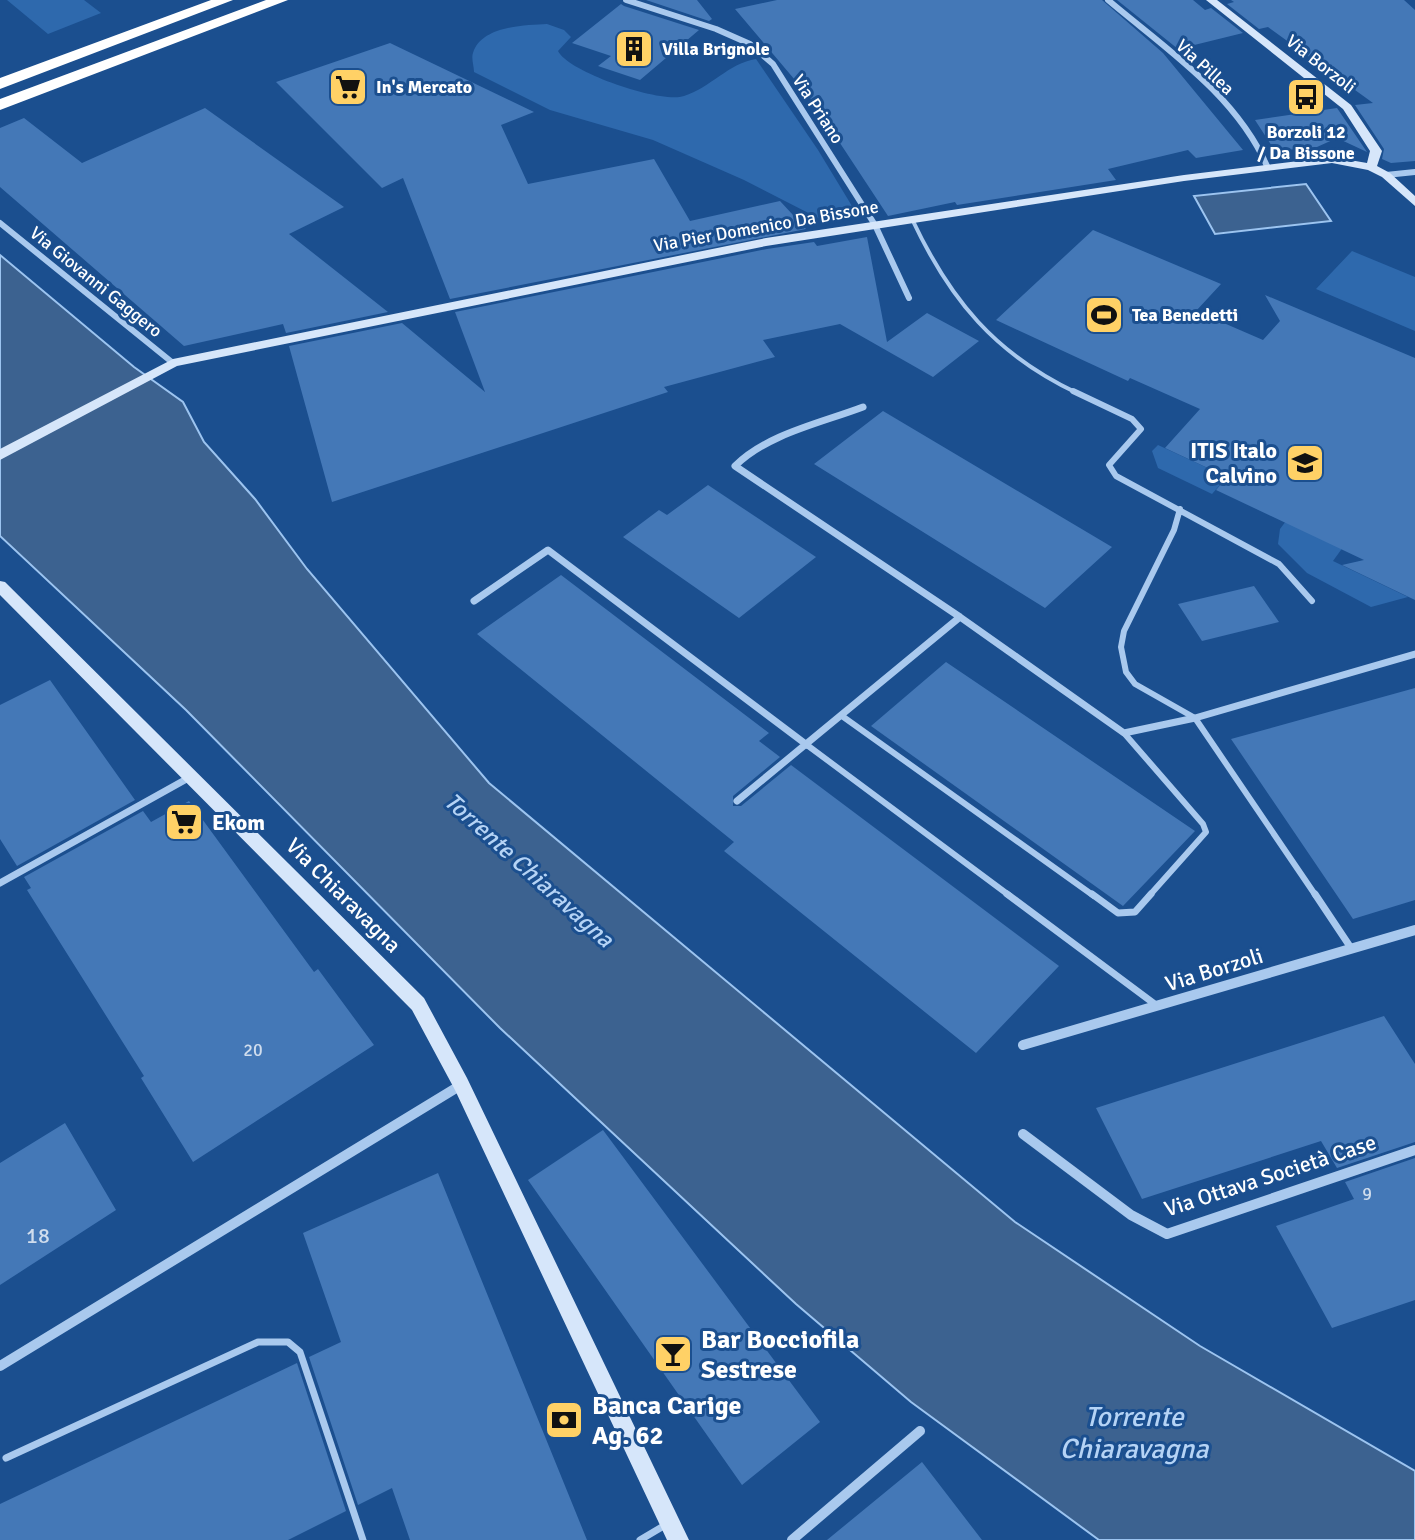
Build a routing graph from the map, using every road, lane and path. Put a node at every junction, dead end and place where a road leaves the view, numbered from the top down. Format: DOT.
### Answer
graph roads {
  1 [pos="225,0"];
  2 [pos="280,0"];
  3 [pos="626,0"];
  4 [pos="1108,0"];
  5 [pos="1211,0"];
  6 [pos="0,84"];
  7 [pos="0,105"];
  8 [pos="1267,166"];
  9 [pos="1371,167"];
  10 [pos="1415,172"];
  11 [pos="1386,175"];
  12 [pos="1415,202"];
  13 [pos="912,219"];
  14 [pos="0,223"];
  15 [pos="875,225"];
  16 [pos="909,298"];
  17 [pos="173,363"];
  18 [pos="863,407"];
  19 [pos="0,455"];
  20 [pos="1180,509"];
  21 [pos="0,586"];
  22 [pos="474,601"];
  23 [pos="1312,601"];
  24 [pos="960,617"];
  25 [pos="1415,654"];
  26 [pos="842,716"];
  27 [pos="1195,718"];
  28 [pos="1124,733"];
  29 [pos="807,745"];
  30 [pos="192,776"];
  31 [pos="737,801"];
  32 [pos="0,883"];
  33 [pos="1415,930"];
  34 [pos="1351,948"];
  35 [pos="1159,1007"];
  36 [pos="1023,1045"];
  37 [pos="461,1084"];
  38 [pos="1023,1134"];
  39 [pos="1415,1150"];
  40 [pos="0,1366"];
  41 [pos="920,1431"];
  42 [pos="6,1458"];
  43 [pos="670,1523"];
  44 [pos="363,1540"];
  45 [pos="640,1540"];
  46 [pos="678,1540"];
  47 [pos="792,1540"];
  1 -- 6 [label="highway"];
  2 -- 7 [label="highway"];
  3 -- 15 [label="street, Via Priano"];
  4 -- 8 [label="street, Via Pillea"];
  5 -- 9 [label="main road, Via Borzoli"];
  8 -- 9 [label="main road, Via Pier Domenico Da Bissone"];
  8 -- 13 [label="main road, Via Pier Domenico Da Bissone"];
  9 -- 11 [label="main road"];
  10 -- 11 [label="street"];
  11 -- 12 [label="main road"];
  13 -- 15 [label="main road, Via Pier Domenico Da Bissone"];
  13 -- 20 [label="lane"];
  14 -- 17 [label="street, Via Giovanni Gaggero"];
  15 -- 16 [label="street, Via Priano"];
  15 -- 17 [label="main road, Via Pier Domenico Da Bissone"];
  17 -- 19 [label="main road, Via Pier Domenico Da Bissone"];
  18 -- 24 [label="street"];
  20 -- 23 [label="lane"];
  20 -- 27 [label="lane"];
  21 -- 30 [label="main road, Via Chiaravagna"];
  22 -- 29 [label="street"];
  24 -- 26 [label="street"];
  24 -- 28 [label="street"];
  25 -- 27 [label="street"];
  26 -- 28 [label="lane"];
  26 -- 29 [label="street"];
  27 -- 28 [label="street"];
  27 -- 34 [label="lane"];
  29 -- 31 [label="street"];
  29 -- 35 [label="lane"];
  30 -- 32 [label="street"];
  30 -- 37 [label="main road, Via Chiaravagna"];
  33 -- 34 [label="street, Via Borzoli"];
  34 -- 35 [label="street, Via Borzoli"];
  35 -- 36 [label="street, Via Borzoli"];
  37 -- 40 [label="street"];
  37 -- 43 [label="main road, Via Chiaravagna"];
  38 -- 39 [label="street, Via Ottava Società Case"];
  41 -- 47 [label="street"];
  42 -- 44 [label="lane"];
  43 -- 45 [label="lane"];
  43 -- 46 [label="main road, Via Chiaravagna"];
}
